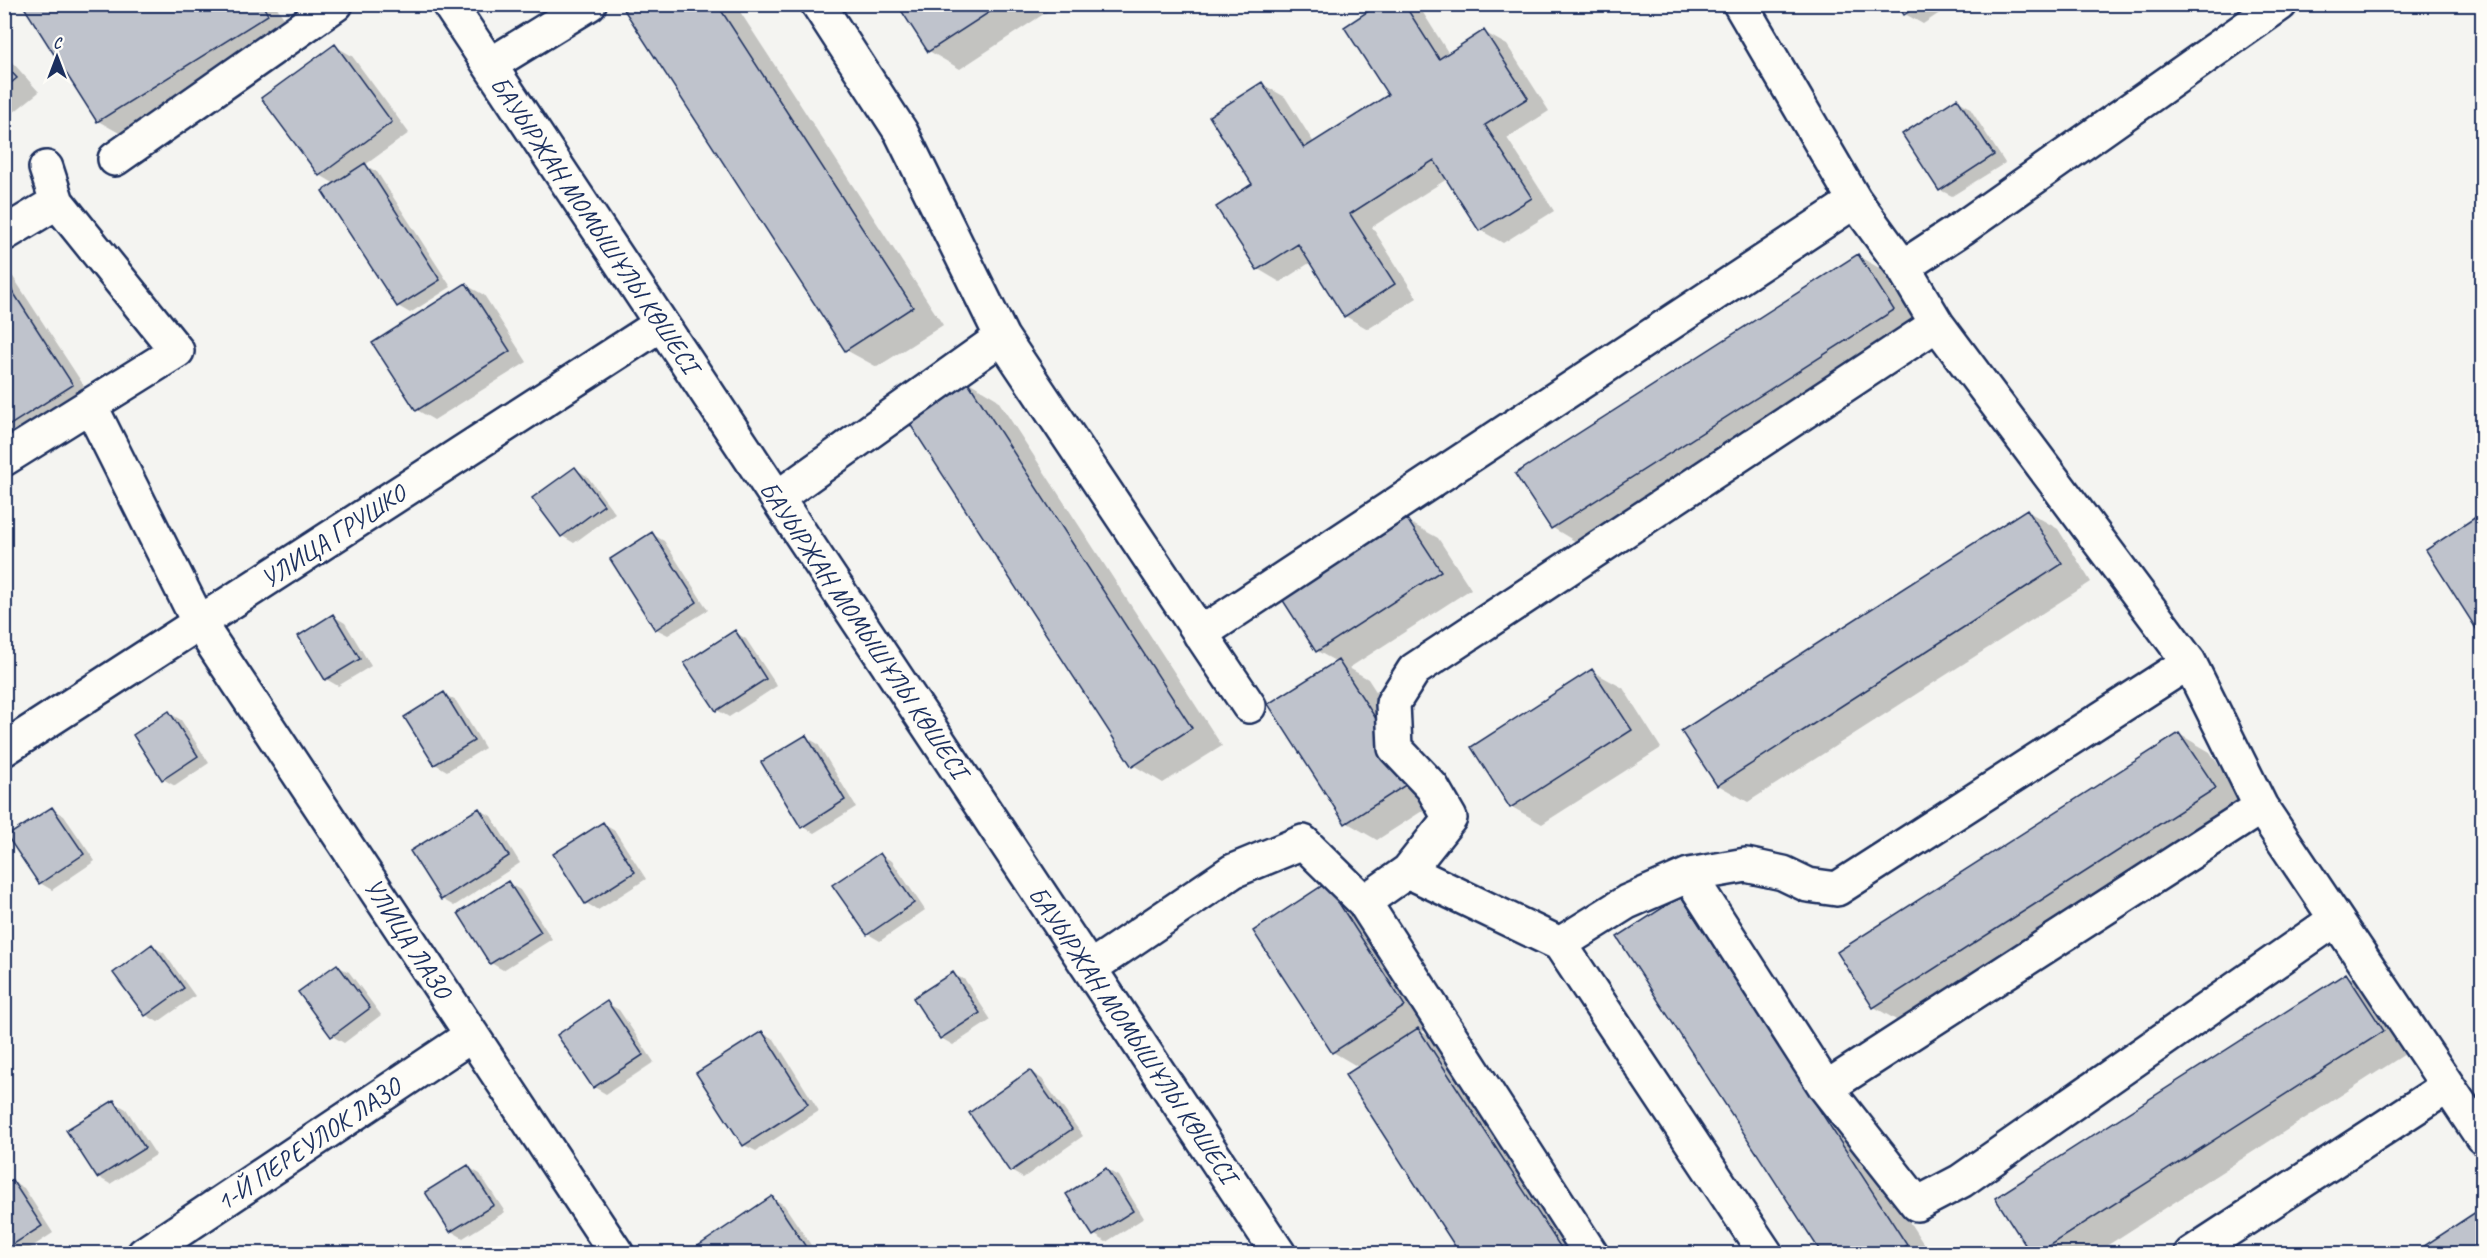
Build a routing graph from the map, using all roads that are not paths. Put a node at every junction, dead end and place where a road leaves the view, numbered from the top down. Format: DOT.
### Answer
graph roads {
  1 [pos="336,4"];
  2 [pos="449,4"];
  3 [pos="590,4"];
  4 [pos="818,4"];
  5 [pos="1740,4"];
  6 [pos="2280,4"];
  7 [pos="490,65"];
  8 [pos="115,159"];
  9 [pos="46,168"];
  10 [pos="1855,201"];
  11 [pos="57,202"];
  12 [pos="4,234"];
  13 [pos="1903,267"];
  14 [pos="661,324"];
  15 [pos="1937,324"];
  16 [pos="1002,338"];
  17 [pos="90,405"];
  18 [pos="4,459"];
  19 [pos="777,498"];
  20 [pos="199,623"];
  21 [pos="1200,634"];
  22 [pos="2189,662"];
  23 [pos="1249,706"];
  24 [pos="4,750"];
  25 [pos="2261,807"];
  26 [pos="1408,871"];
  27 [pos="1689,875"];
  28 [pos="1364,902"];
  29 [pos="2336,919"];
  30 [pos="1560,944"];
  31 [pos="1090,968"];
  32 [pos="472,1035"];
  33 [pos="2448,1086"];
  34 [pos="1826,1088"];
  35 [pos="2482,1137"];
  36 [pos="144,1254"];
  37 [pos="617,1254"];
  38 [pos="1279,1254"];
  39 [pos="1591,1254"];
  40 [pos="1766,1254"];
  41 [pos="2191,1254"];
  1 -- 8 [label="street"];
  2 -- 7 [label="street, БАУЫРЖАН МОМЫШҰЛЫ КӨШЕСІ"];
  3 -- 7 [label="street"];
  4 -- 16 [label="street"];
  5 -- 10 [label="street"];
  6 -- 13 [label="street"];
  7 -- 14 [label="street, БАУЫРЖАН МОМЫШҰЛЫ КӨШЕСІ"];
  9 -- 11 [label="street"];
  10 -- 13 [label="street"];
  10 -- 21 [label="street"];
  11 -- 12 [label="street"];
  11 -- 17 [label="street"];
  13 -- 15 [label="street"];
  14 -- 19 [label="street, БАУЫРЖАН МОМЫШҰЛЫ КӨШЕСІ"];
  14 -- 20 [label="street, УЛИЦА ГРУШКО"];
  15 -- 22 [label="street"];
  15 -- 26 [label="street"];
  16 -- 19 [label="street"];
  16 -- 21 [label="street"];
  17 -- 18 [label="street"];
  17 -- 20 [label="street, УЛИЦА ЛАЗО"];
  19 -- 31 [label="street, БАУЫРЖАН МОМЫШҰЛЫ КӨШЕСІ"];
  20 -- 24 [label="street, УЛИЦА ГРУШКО"];
  20 -- 32 [label="street, УЛИЦА ЛАЗО"];
  21 -- 23 [label="street"];
  22 -- 25 [label="street"];
  22 -- 27 [label="street"];
  25 -- 29 [label="street"];
  25 -- 34 [label="street"];
  26 -- 28 [label="street"];
  26 -- 30 [label="street"];
  27 -- 30 [label="street"];
  27 -- 34 [label="street"];
  28 -- 31 [label="street"];
  28 -- 39 [label="street"];
  29 -- 33 [label="street"];
  29 -- 34 [label="street"];
  30 -- 40 [label="street"];
  31 -- 38 [label="street, БАУЫРЖАН МОМЫШҰЛЫ КӨШЕСІ"];
  32 -- 36 [label="street, 1-Й ПЕРЕУЛОК ЛАЗО"];
  32 -- 37 [label="street, УЛИЦА ЛАЗО"];
  33 -- 35 [label="street"];
  33 -- 41 [label="street"];
}
